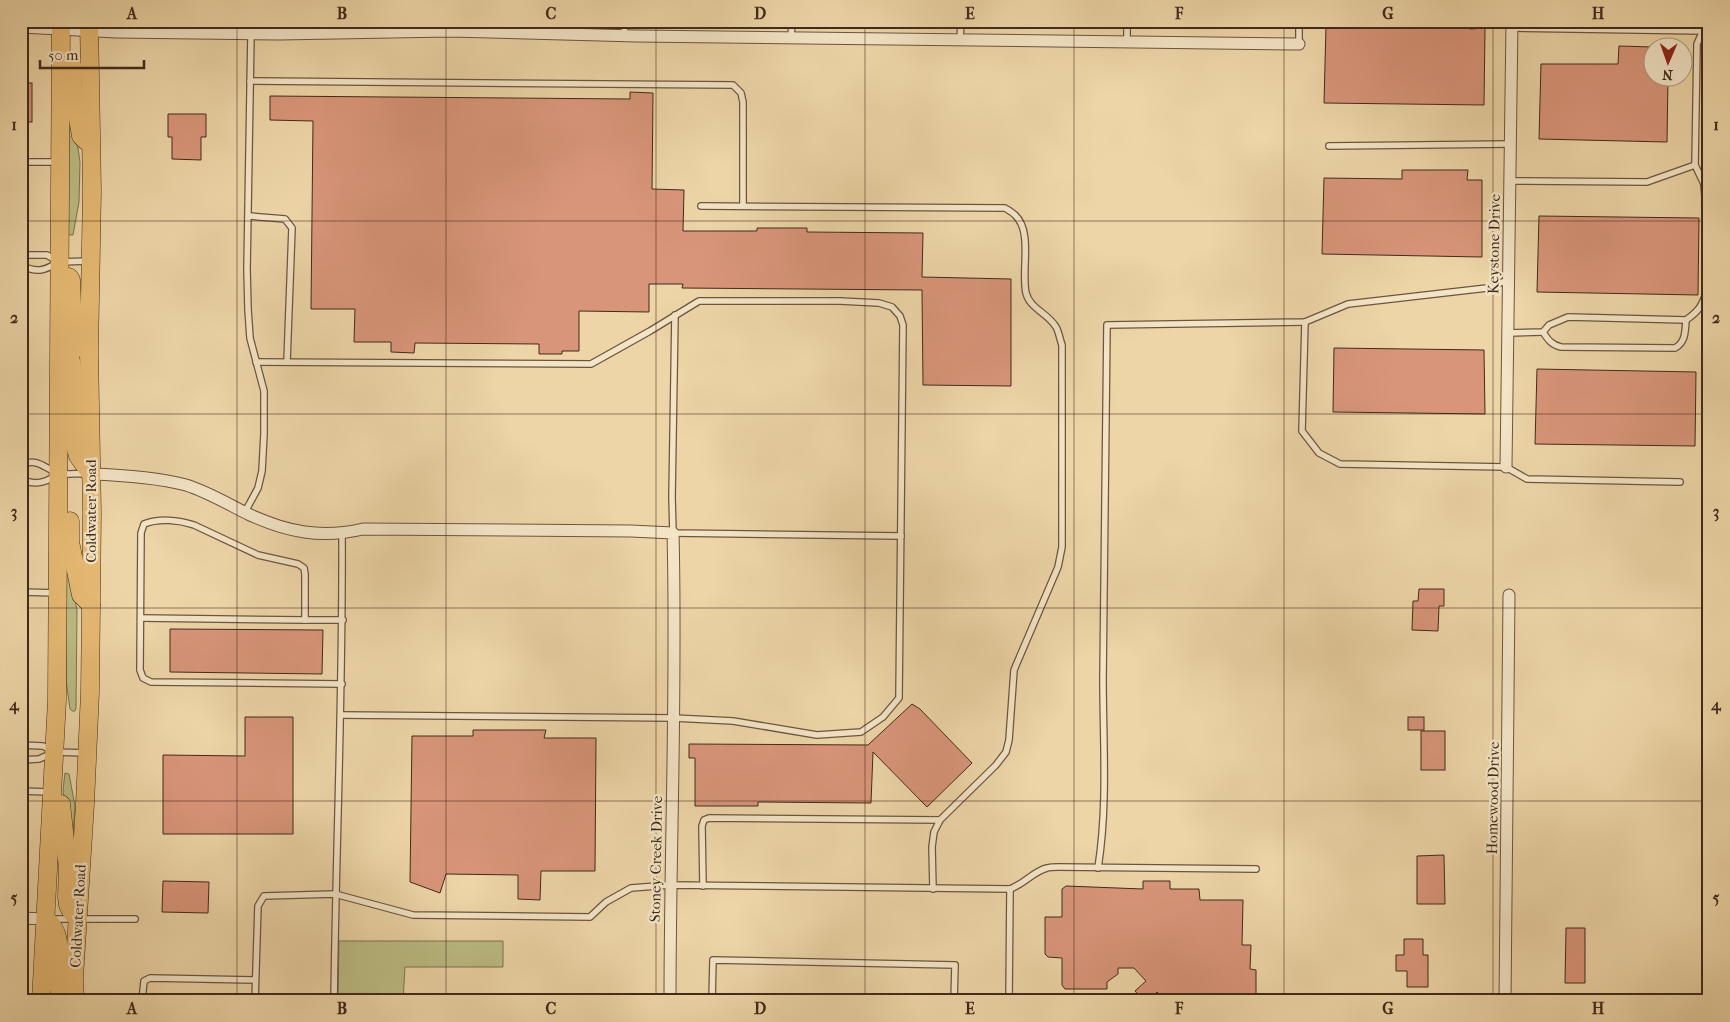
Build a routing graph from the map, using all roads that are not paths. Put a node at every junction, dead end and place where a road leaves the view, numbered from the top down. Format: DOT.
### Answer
graph roads {
  1 [pos="279,21"];
  2 [pos="625,21"];
  3 [pos="792,21"];
  4 [pos="961,21"];
  5 [pos="1127,21"];
  6 [pos="1299,21"];
  7 [pos="1706,21"];
  8 [pos="87,24"];
  9 [pos="61,25"];
  10 [pos="1512,25"];
  11 [pos="450,26"];
  12 [pos="21,27"];
  13 [pos="1704,31"];
  14 [pos="250,33"];
  15 [pos="279,34"];
  16 [pos="630,36"];
  17 [pos="791,38"];
  18 [pos="960,40"];
  19 [pos="1127,42"];
  20 [pos="1299,44"];
  21 [pos="250,81"];
  22 [pos="1510,144"];
  23 [pos="1328,146"];
  24 [pos="91,147"];
  25 [pos="21,162"];
  26 [pos="60,162"];
  27 [pos="1695,166"];
  28 [pos="1510,181"];
  29 [pos="742,205"];
  30 [pos="701,206"];
  31 [pos="249,216"];
  32 [pos="21,259"];
  33 [pos="90,261"];
  34 [pos="59,262"];
  35 [pos="21,265"];
  36 [pos="1509,280"];
  37 [pos="675,315"];
  38 [pos="1686,320"];
  39 [pos="60,321"];
  40 [pos="1305,322"];
  41 [pos="1543,332"];
  42 [pos="1508,333"];
  43 [pos="89,352"];
  44 [pos="256,362"];
  45 [pos="287,362"];
  46 [pos="21,465"];
  47 [pos="1506,467"];
  48 [pos="58,473"];
  49 [pos="91,474"];
  50 [pos="21,478"];
  51 [pos="1680,482"];
  52 [pos="245,512"];
  53 [pos="673,533"];
  54 [pos="342,534"];
  55 [pos="901,536"];
  56 [pos="21,592"];
  57 [pos="58,593"];
  58 [pos="1510,595"];
  59 [pos="91,606"];
  60 [pos="141,618"];
  61 [pos="305,620"];
  62 [pos="343,620"];
  63 [pos="342,684"];
  64 [pos="341,715"];
  65 [pos="674,718"];
  66 [pos="21,745"];
  67 [pos="55,752"];
  68 [pos="87,753"];
  69 [pos="21,760"];
  70 [pos="21,791"];
  71 [pos="53,792"];
  72 [pos="940,820"];
  73 [pos="1098,868"];
  74 [pos="1256,869"];
  75 [pos="670,885"];
  76 [pos="702,886"];
  77 [pos="933,888"];
  78 [pos="1010,889"];
  79 [pos="335,894"];
  80 [pos="21,918"];
  81 [pos="46,919"];
  82 [pos="78,919"];
  83 [pos="135,919"];
  84 [pos="255,980"];
  85 [pos="41,1001"];
  86 [pos="62,1001"];
  87 [pos="75,1001"];
  88 [pos="142,1001"];
  89 [pos="255,1001"];
  90 [pos="334,1001"];
  91 [pos="670,1001"];
  92 [pos="712,1001"];
  93 [pos="954,1001"];
  94 [pos="1009,1001"];
  95 [pos="1506,1001"];
  1 -- 15 [label="street"];
  2 -- 16 [label="lane"];
  3 -- 17 [label="lane"];
  4 -- 18 [label="lane"];
  5 -- 19 [label="lane"];
  6 -- 20 [label="lane"];
  7 -- 13 [label="lane"];
  8 -- 9 [label="street"];
  8 -- 14 [label="street"];
  8 -- 24 [label="main road, Coldwater Road"];
  9 -- 12 [label="street"];
  9 -- 24 [label="main road"];
  9 -- 26 [label="main road"];
  10 -- 13 [label="lane"];
  10 -- 22 [label="street, Keystone Drive"];
  11 -- 15 [label="street"];
  11 -- 16 [label="street"];
  13 -- 27 [label="lane"];
  14 -- 15 [label="street"];
  14 -- 21 [label="lane"];
  16 -- 17 [label="street"];
  17 -- 18 [label="street"];
  18 -- 19 [label="street"];
  19 -- 20 [label="street"];
  21 -- 29 [label="lane"];
  21 -- 31 [label="lane"];
  22 -- 23 [label="lane"];
  22 -- 28 [label="street, Keystone Drive"];
  24 -- 33 [label="main road, Coldwater Road"];
  25 -- 26 [label="lane"];
  26 -- 34 [label="main road"];
  27 -- 28 [label="lane"];
  27 -- 38 [label="lane"];
  28 -- 36 [label="street, Keystone Drive"];
  29 -- 30 [label="lane"];
  29 -- 72 [label="lane"];
  31 -- 44 [label="lane"];
  31 -- 45 [label="lane"];
  32 -- 34 [label="lane"];
  33 -- 34 [label="lane"];
  33 -- 43 [label="main road, Coldwater Road"];
  34 -- 35 [label="lane"];
  34 -- 39 [label="main road"];
  34 -- 43 [label="main road"];
  36 -- 40 [label="lane"];
  36 -- 42 [label="street, Keystone Drive"];
  37 -- 45 [label="lane"];
  37 -- 53 [label="lane"];
  37 -- 55 [label="lane"];
  38 -- 41 [label="lane"];
  38 -- 41 [label="lane"];
  39 -- 48 [label="main road"];
  39 -- 49 [label="main road"];
  40 -- 47 [label="lane"];
  40 -- 73 [label="lane"];
  41 -- 42 [label="lane"];
  42 -- 47 [label="street, Keystone Drive"];
  43 -- 49 [label="main road, Coldwater Road"];
  44 -- 45 [label="lane"];
  44 -- 52 [label="lane"];
  46 -- 48 [label="lane"];
  47 -- 51 [label="lane"];
  48 -- 49 [label="lane"];
  48 -- 50 [label="lane"];
  48 -- 57 [label="main road"];
  48 -- 59 [label="main road"];
  49 -- 52 [label="street"];
  49 -- 59 [label="main road, Coldwater Road"];
  52 -- 54 [label="street"];
  53 -- 54 [label="street"];
  53 -- 55 [label="lane"];
  53 -- 65 [label="street, Stoney Creek Drive"];
  54 -- 62 [label="lane"];
  55 -- 65 [label="lane"];
  56 -- 57 [label="lane"];
  57 -- 67 [label="main road"];
  58 -- 95 [label="street, Homewood Drive"];
  59 -- 68 [label="main road, Coldwater Road"];
  60 -- 61 [label="lane"];
  60 -- 61 [label="lane"];
  60 -- 63 [label="lane"];
  61 -- 62 [label="lane"];
  62 -- 63 [label="lane"];
  63 -- 64 [label="lane"];
  64 -- 65 [label="lane"];
  64 -- 79 [label="lane"];
  65 -- 75 [label="street, Stoney Creek Drive"];
  66 -- 67 [label="lane"];
  67 -- 68 [label="lane"];
  67 -- 69 [label="lane"];
  67 -- 71 [label="main road"];
  68 -- 82 [label="main road, Coldwater Road"];
  70 -- 71 [label="lane"];
  71 -- 81 [label="main road"];
  71 -- 82 [label="main road"];
  72 -- 76 [label="lane"];
  72 -- 77 [label="lane"];
  73 -- 74 [label="lane"];
  73 -- 78 [label="lane"];
  75 -- 76 [label="lane"];
  75 -- 79 [label="lane"];
  75 -- 91 [label="street, Stoney Creek Drive"];
  76 -- 77 [label="lane"];
  77 -- 78 [label="lane"];
  78 -- 94 [label="lane"];
  79 -- 84 [label="lane"];
  79 -- 90 [label="lane"];
  80 -- 81 [label="street"];
  81 -- 82 [label="lane"];
  81 -- 85 [label="main road"];
  81 -- 86 [label="main road"];
  82 -- 83 [label="lane"];
  82 -- 87 [label="main road, Coldwater Road"];
  84 -- 88 [label="lane"];
  84 -- 89 [label="lane"];
  92 -- 93 [label="lane"];
}
